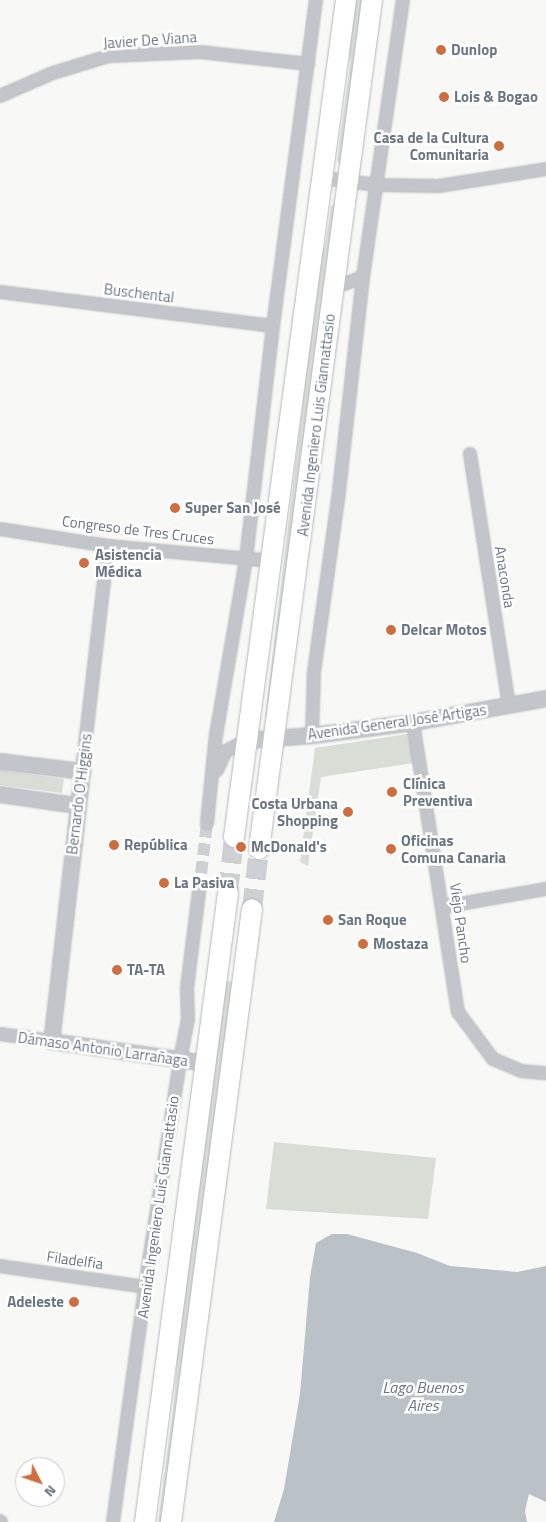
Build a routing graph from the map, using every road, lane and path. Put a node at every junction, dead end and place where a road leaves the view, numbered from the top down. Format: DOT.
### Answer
graph roads {
  1 [pos="316,0"];
  2 [pos="346,0"];
  3 [pos="372,0"];
  4 [pos="403,0"];
  5 [pos="308,64"];
  6 [pos="0,96"];
  7 [pos="545,170"];
  8 [pos="323,178"];
  9 [pos="348,181"];
  10 [pos="546,183"];
  11 [pos="377,185"];
  12 [pos="363,277"];
  13 [pos="334,288"];
  14 [pos="0,292"];
  15 [pos="273,326"];
  16 [pos="470,454"];
  17 [pos="0,529"];
  18 [pos="108,546"];
  19 [pos="246,559"];
  20 [pos="272,561"];
  21 [pos="546,698"];
  22 [pos="509,705"];
  23 [pos="413,722"];
  24 [pos="312,735"];
  25 [pos="275,739"];
  26 [pos="247,740"];
  27 [pos="0,761"];
  28 [pos="82,770"];
  29 [pos="0,794"];
  30 [pos="209,794"];
  31 [pos="76,805"];
  32 [pos="207,823"];
  33 [pos="234,836"];
  34 [pos="259,849"];
  35 [pos="546,890"];
  36 [pos="199,891"];
  37 [pos="228,893"];
  38 [pos="442,907"];
  39 [pos="252,909"];
  40 [pos="0,1034"];
  41 [pos="51,1041"];
  42 [pos="180,1060"];
  43 [pos="205,1063"];
  44 [pos="546,1073"];
  45 [pos="0,1266"];
  46 [pos="145,1287"];
  47 [pos="113,1522"];
  48 [pos="145,1522"];
  49 [pos="171,1522"];
  1 -- 5 [label="street"];
  2 -- 8 [label="main road, Avenida Ingeniero Luis Giannattasio"];
  3 -- 9 [label="main road, Avenida Ingeniero Luis Giannattasio"];
  4 -- 11 [label="street, Avenida Ingeniero Luis Giannattasio"];
  5 -- 6 [label="street, Javier De Viana"];
  5 -- 15 [label="street"];
  7 -- 10 [label="street"];
  7 -- 11 [label="street"];
  8 -- 9 [label="street"];
  8 -- 20 [label="main road, Avenida Ingeniero Luis Giannattasio"];
  9 -- 11 [label="street"];
  9 -- 13 [label="main road, Avenida Ingeniero Luis Giannattasio"];
  11 -- 12 [label="street, Avenida Ingeniero Luis Giannattasio"];
  12 -- 13 [label="street"];
  12 -- 24 [label="street, Avenida Ingeniero Luis Giannattasio"];
  13 -- 25 [label="main road, Avenida Ingeniero Luis Giannattasio"];
  14 -- 15 [label="street, Buschental"];
  15 -- 19 [label="street"];
  16 -- 22 [label="street, Anaconda"];
  17 -- 18 [label="street, Congreso de Tres Cruces"];
  18 -- 19 [label="street, Congreso de Tres Cruces"];
  18 -- 28 [label="street, Bernardo O'Higgins"];
  19 -- 20 [label="street, Congreso de Tres Cruces"];
  19 -- 30 [label="street"];
  20 -- 26 [label="main road, Avenida Ingeniero Luis Giannattasio"];
  21 -- 22 [label="street, Avenida General José Artigas"];
  22 -- 23 [label="street, Avenida General José Artigas"];
  23 -- 24 [label="street, Avenida General José Artigas"];
  23 -- 38 [label="street, Viejo Pancho"];
  24 -- 25 [label="street, Avenida General José Artigas"];
  25 -- 26 [label="street, Avenida General José Artigas"];
  25 -- 34 [label="main road, Avenida Ingeniero Luis Giannattasio"];
  26 -- 30 [label="street"];
  26 -- 33 [label="main road, Avenida Ingeniero Luis Giannattasio"];
  27 -- 28 [label="street"];
  28 -- 31 [label="street, Bernardo O'Higgins"];
  29 -- 31 [label="street"];
  30 -- 32 [label="street"];
  31 -- 41 [label="street, Bernardo O'Higgins"];
  35 -- 38 [label="street"];
  36 -- 42 [label="street, Avenida Ingeniero Luis Giannattasio"];
  37 -- 43 [label="main road, Avenida Ingeniero Luis Giannattasio"];
  38 -- 44 [label="street, Viejo Pancho"];
  39 -- 49 [label="main road"];
  40 -- 41 [label="street, Dámaso Antonio Larrañaga"];
  41 -- 42 [label="street, Dámaso Antonio Larrañaga"];
  42 -- 43 [label="street, Dámaso Antonio Larrañaga"];
  42 -- 46 [label="street, Avenida Ingeniero Luis Giannattasio"];
  43 -- 48 [label="main road, Avenida Ingeniero Luis Giannattasio"];
  45 -- 46 [label="street, Filadelfia"];
  46 -- 47 [label="street, Avenida Ingeniero Luis Giannattasio"];
}
